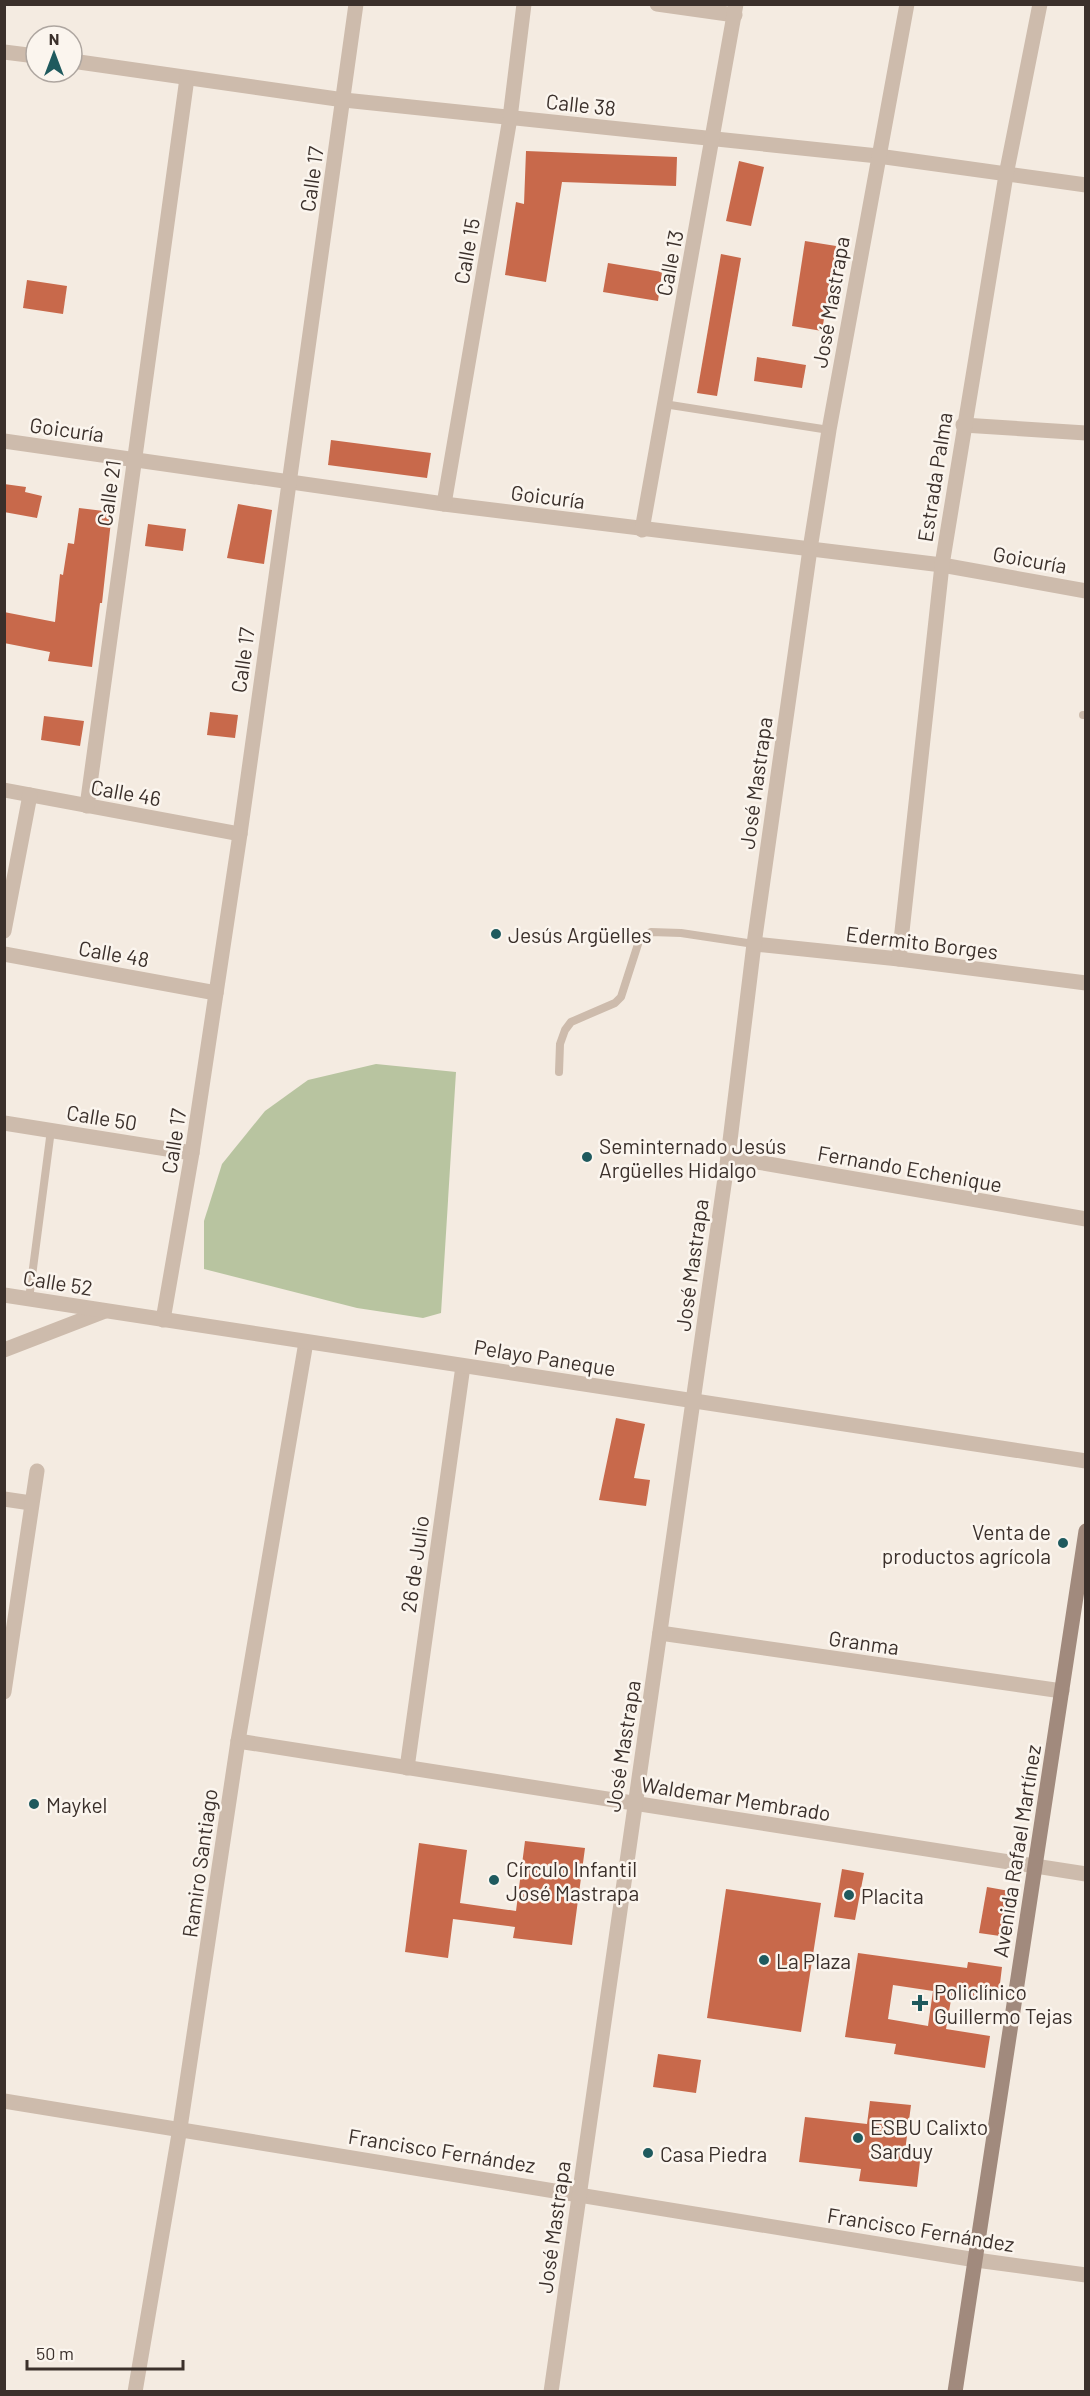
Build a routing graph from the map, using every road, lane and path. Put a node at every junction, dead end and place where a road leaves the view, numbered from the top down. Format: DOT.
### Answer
graph roads {
  1 [pos="356,4"];
  2 [pos="524,4"];
  3 [pos="657,4"];
  4 [pos="907,4"];
  5 [pos="1040,4"];
  6 [pos="735,10"];
  7 [pos="4,51"];
  8 [pos="24,54"];
  9 [pos="84,63"];
  10 [pos="187,78"];
  11 [pos="344,100"];
  12 [pos="510,118"];
  13 [pos="714,138"];
  14 [pos="878,156"];
  15 [pos="1006,175"];
  16 [pos="1086,185"];
  17 [pos="664,404"];
  18 [pos="963,425"];
  19 [pos="829,430"];
  20 [pos="1086,433"];
  21 [pos="4,441"];
  22 [pos="134,460"];
  23 [pos="288,482"];
  24 [pos="444,504"];
  25 [pos="642,530"];
  26 [pos="810,549"];
  27 [pos="942,565"];
  28 [pos="1086,591"];
  29 [pos="4,790"];
  30 [pos="30,795"];
  31 [pos="87,806"];
  32 [pos="240,834"];
  33 [pos="4,932"];
  34 [pos="754,945"];
  35 [pos="4,954"];
  36 [pos="899,959"];
  37 [pos="1086,983"];
  38 [pos="216,993"];
  39 [pos="559,1072"];
  40 [pos="4,1123"];
  41 [pos="51,1130"];
  42 [pos="192,1153"];
  43 [pos="728,1158"];
  44 [pos="1086,1219"];
  45 [pos="4,1295"];
  46 [pos="30,1299"];
  47 [pos="105,1311"];
  48 [pos="163,1320"];
  49 [pos="306,1342"];
  50 [pos="4,1350"];
  51 [pos="462,1366"];
  52 [pos="692,1401"];
  53 [pos="1086,1461"];
  54 [pos="37,1471"];
  55 [pos="4,1499"];
  56 [pos="31,1503"];
  57 [pos="1086,1531"];
  58 [pos="660,1634"];
  59 [pos="6,1664"];
  60 [pos="1062,1691"];
  61 [pos="4,1692"];
  62 [pos="238,1741"];
  63 [pos="407,1768"];
  64 [pos="634,1803"];
  65 [pos="1034,1866"];
  66 [pos="1086,1874"];
  67 [pos="4,2101"];
  68 [pos="180,2128"];
  69 [pos="579,2194"];
  70 [pos="976,2260"];
  71 [pos="1086,2275"];
  72 [pos="135,2391"];
  73 [pos="551,2391"];
  74 [pos="955,2391"];
  1 -- 11 [label="street, Calle 17"];
  2 -- 12 [label="street, Calle 15"];
  3 -- 6 [label="street"];
  4 -- 14 [label="street, José Mastrapa"];
  5 -- 15 [label="street, Estrada Palma"];
  6 -- 13 [label="street, Calle 13"];
  7 -- 8 [label="street"];
  9 -- 10 [label="street, Calle 38"];
  10 -- 11 [label="street, Calle 38"];
  10 -- 22 [label="street, Calle 21"];
  11 -- 12 [label="street, Calle 38"];
  11 -- 23 [label="street, Calle 17"];
  12 -- 13 [label="street, Calle 38"];
  12 -- 24 [label="street, Calle 15"];
  13 -- 14 [label="street, Calle 38"];
  13 -- 17 [label="street, Calle 13"];
  14 -- 15 [label="street, Calle 38"];
  14 -- 19 [label="street, José Mastrapa"];
  15 -- 16 [label="street, Calle 38"];
  15 -- 18 [label="street, Estrada Palma"];
  17 -- 19 [label="lane"];
  17 -- 25 [label="street, Calle 13"];
  18 -- 20 [label="street"];
  18 -- 27 [label="street, Estrada Palma"];
  19 -- 26 [label="street, José Mastrapa"];
  21 -- 22 [label="street, Goicuría"];
  22 -- 23 [label="street, Goicuría"];
  22 -- 31 [label="street, Calle 21"];
  23 -- 24 [label="street, Goicuría"];
  23 -- 32 [label="street, Calle 17"];
  24 -- 25 [label="street, Goicuría"];
  25 -- 26 [label="street, Goicuría"];
  26 -- 27 [label="street, Goicuría"];
  26 -- 34 [label="street, José Mastrapa"];
  27 -- 28 [label="street, Goicuría"];
  27 -- 36 [label="street, Estrada Palma"];
  29 -- 30 [label="street, Calle 46"];
  30 -- 31 [label="street, Calle 46"];
  30 -- 33 [label="street"];
  31 -- 32 [label="street, Calle 46"];
  32 -- 38 [label="street, Calle 17"];
  34 -- 36 [label="street, Edermito Borges"];
  34 -- 39 [label="lane"];
  34 -- 43 [label="street, José Mastrapa"];
  35 -- 38 [label="street, Calle 48"];
  36 -- 37 [label="street, Edermito Borges"];
  38 -- 42 [label="street, Calle 17"];
  40 -- 41 [label="street, Calle 50"];
  41 -- 42 [label="street, Calle 50"];
  41 -- 46 [label="lane"];
  42 -- 48 [label="street, Calle 17"];
  43 -- 44 [label="street, Fernando Echenique"];
  43 -- 52 [label="street, José Mastrapa"];
  45 -- 46 [label="street, Calle 52"];
  46 -- 47 [label="street, Calle 52"];
  47 -- 48 [label="street, Pelayo Paneque"];
  47 -- 50 [label="street, Pelayo Paneque"];
  48 -- 49 [label="street, Pelayo Paneque"];
  49 -- 51 [label="street, Pelayo Paneque"];
  49 -- 62 [label="street, Ramiro Santiago"];
  51 -- 52 [label="street, Pelayo Paneque"];
  51 -- 63 [label="street, 26 de Julio"];
  52 -- 53 [label="street, Pelayo Paneque"];
  52 -- 58 [label="street, José Mastrapa"];
  54 -- 56 [label="street"];
  55 -- 56 [label="street"];
  56 -- 59 [label="street"];
  57 -- 60 [label="main road, Avenida Rafael Martínez"];
  58 -- 60 [label="street, Granma"];
  58 -- 64 [label="street, José Mastrapa"];
  59 -- 61 [label="street"];
  60 -- 65 [label="main road, Avenida Rafael Martínez"];
  62 -- 63 [label="street, Waldemar Membrado"];
  62 -- 68 [label="street, Ramiro Santiago"];
  63 -- 64 [label="street, Waldemar Membrado"];
  64 -- 65 [label="street, Waldemar Membrado"];
  64 -- 69 [label="street, José Mastrapa"];
  65 -- 66 [label="street, Waldemar Membrado"];
  65 -- 70 [label="main road, Avenida Rafael Martínez"];
  67 -- 68 [label="street, Francisco Fernández"];
  68 -- 69 [label="street, Francisco Fernández"];
  68 -- 72 [label="street, Ramiro Santiago"];
  69 -- 70 [label="street, Francisco Fernández"];
  69 -- 73 [label="street, José Mastrapa"];
  70 -- 71 [label="street, Francisco Fernández"];
  70 -- 74 [label="main road, Avenida Rafael Martínez"];
}
